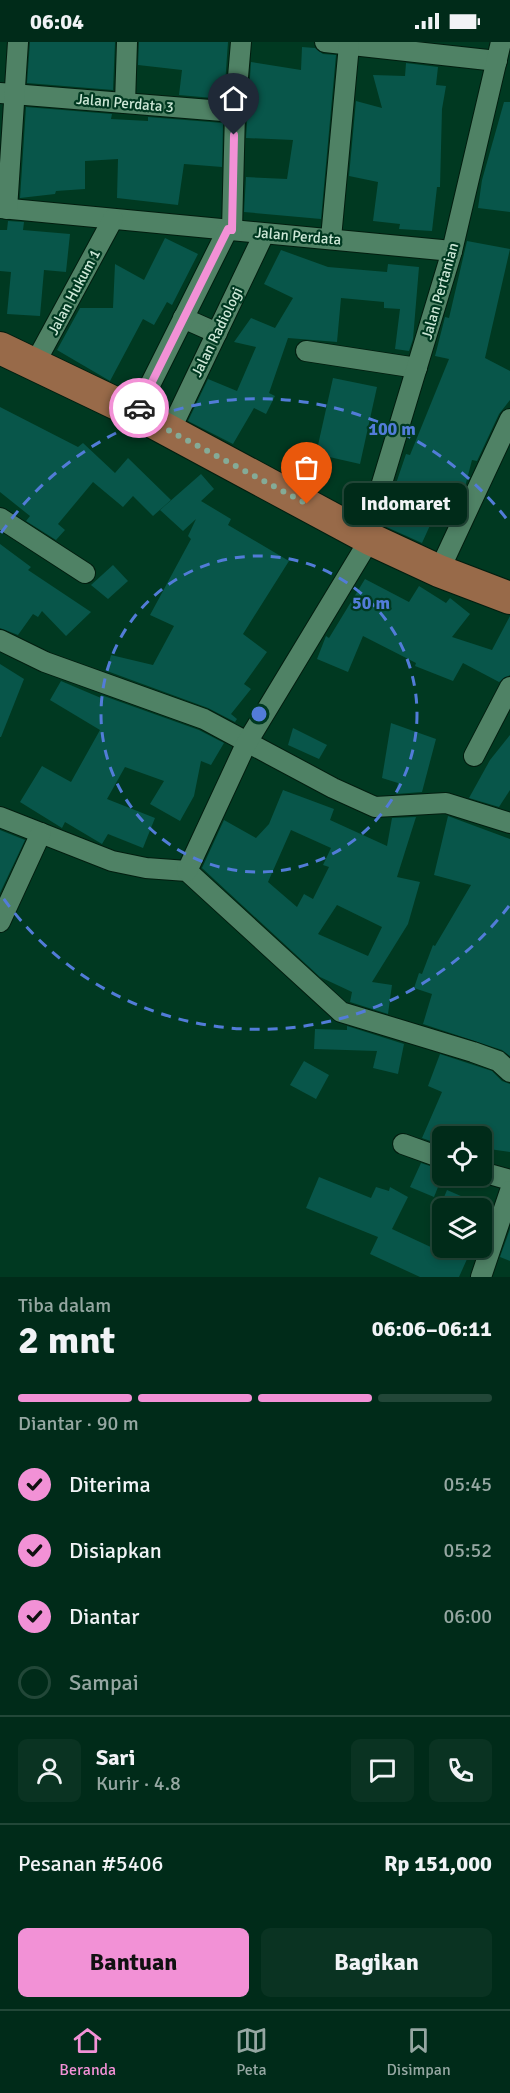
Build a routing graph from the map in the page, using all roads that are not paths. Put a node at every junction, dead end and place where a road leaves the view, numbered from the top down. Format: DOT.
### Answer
graph roads {
  1 [pos="18,42"];
  2 [pos="127,42"];
  3 [pos="241,42"];
  4 [pos="325,42"];
  5 [pos="349,45"];
  6 [pos="499,51"];
  7 [pos="8,94"];
  8 [pos="124,103"];
  9 [pos="235,112"];
  10 [pos="3,209"];
  11 [pos="113,219"];
  12 [pos="230,229"];
  13 [pos="264,234"];
  14 [pos="331,238"];
  15 [pos="452,251"];
  16 [pos="183,318"];
  17 [pos="217,333"];
  18 [pos="0,348"];
  19 [pos="306,351"];
  20 [pos="34,365"];
  21 [pos="417,368"];
  22 [pos="136,413"];
  23 [pos="510,419"];
  24 [pos="170,431"];
  25 [pos="0,518"];
  26 [pos="368,537"];
  27 [pos="439,571"];
  28 [pos="85,573"];
  29 [pos="510,598"];
  30 [pos="0,640"];
  31 [pos="510,687"];
  32 [pos="246,744"];
  33 [pos="474,756"];
  34 [pos="0,817"];
  35 [pos="510,824"];
  36 [pos="41,833"];
  37 [pos="188,871"];
  38 [pos="0,922"];
  39 [pos="510,1072"];
  40 [pos="404,1144"];
  41 [pos="432,1154"];
  42 [pos="492,1175"];
  43 [pos="510,1180"];
  44 [pos="510,1191"];
  45 [pos="481,1277"];
  1 -- 7 [label="street"];
  2 -- 8 [label="street"];
  3 -- 9 [label="street"];
  4 -- 5 [label="street"];
  5 -- 6 [label="street"];
  5 -- 14 [label="street"];
  6 -- 15 [label="street, Jalan Pertanian"];
  7 -- 8 [label="street, Jalan Perdata 3"];
  7 -- 10 [label="street"];
  8 -- 9 [label="street, Jalan Perdata 3"];
  9 -- 12 [label="street"];
  10 -- 11 [label="street, Jalan Perdata"];
  11 -- 12 [label="street, Jalan Perdata"];
  11 -- 20 [label="street, Jalan Hukum 1"];
  12 -- 13 [label="street, Jalan Perdata"];
  12 -- 16 [label="street"];
  13 -- 14 [label="street, Jalan Perdata"];
  13 -- 17 [label="street, Jalan Radiologi"];
  14 -- 15 [label="street, Jalan Perdata"];
  15 -- 21 [label="street, Jalan Pertanian"];
  16 -- 17 [label="street"];
  16 -- 22 [label="street"];
  17 -- 24 [label="street, Jalan Radiologi"];
  18 -- 20 [label="main road"];
  19 -- 21 [label="street"];
  20 -- 22 [label="main road"];
  21 -- 26 [label="street, Jalan Pertanian"];
  22 -- 24 [label="main road"];
  23 -- 27 [label="street"];
  24 -- 26 [label="main road"];
  25 -- 28 [label="street"];
  26 -- 27 [label="main road"];
  26 -- 32 [label="street, Jalan Pertanian"];
  27 -- 29 [label="main road"];
  30 -- 32 [label="street"];
  31 -- 33 [label="street"];
  32 -- 35 [label="street"];
  32 -- 37 [label="street, Jalan Pertanian"];
  34 -- 36 [label="street"];
  36 -- 37 [label="street"];
  36 -- 38 [label="street"];
  37 -- 39 [label="street"];
  40 -- 41 [label="street"];
  42 -- 43 [label="street"];
  44 -- 45 [label="street"];
}
